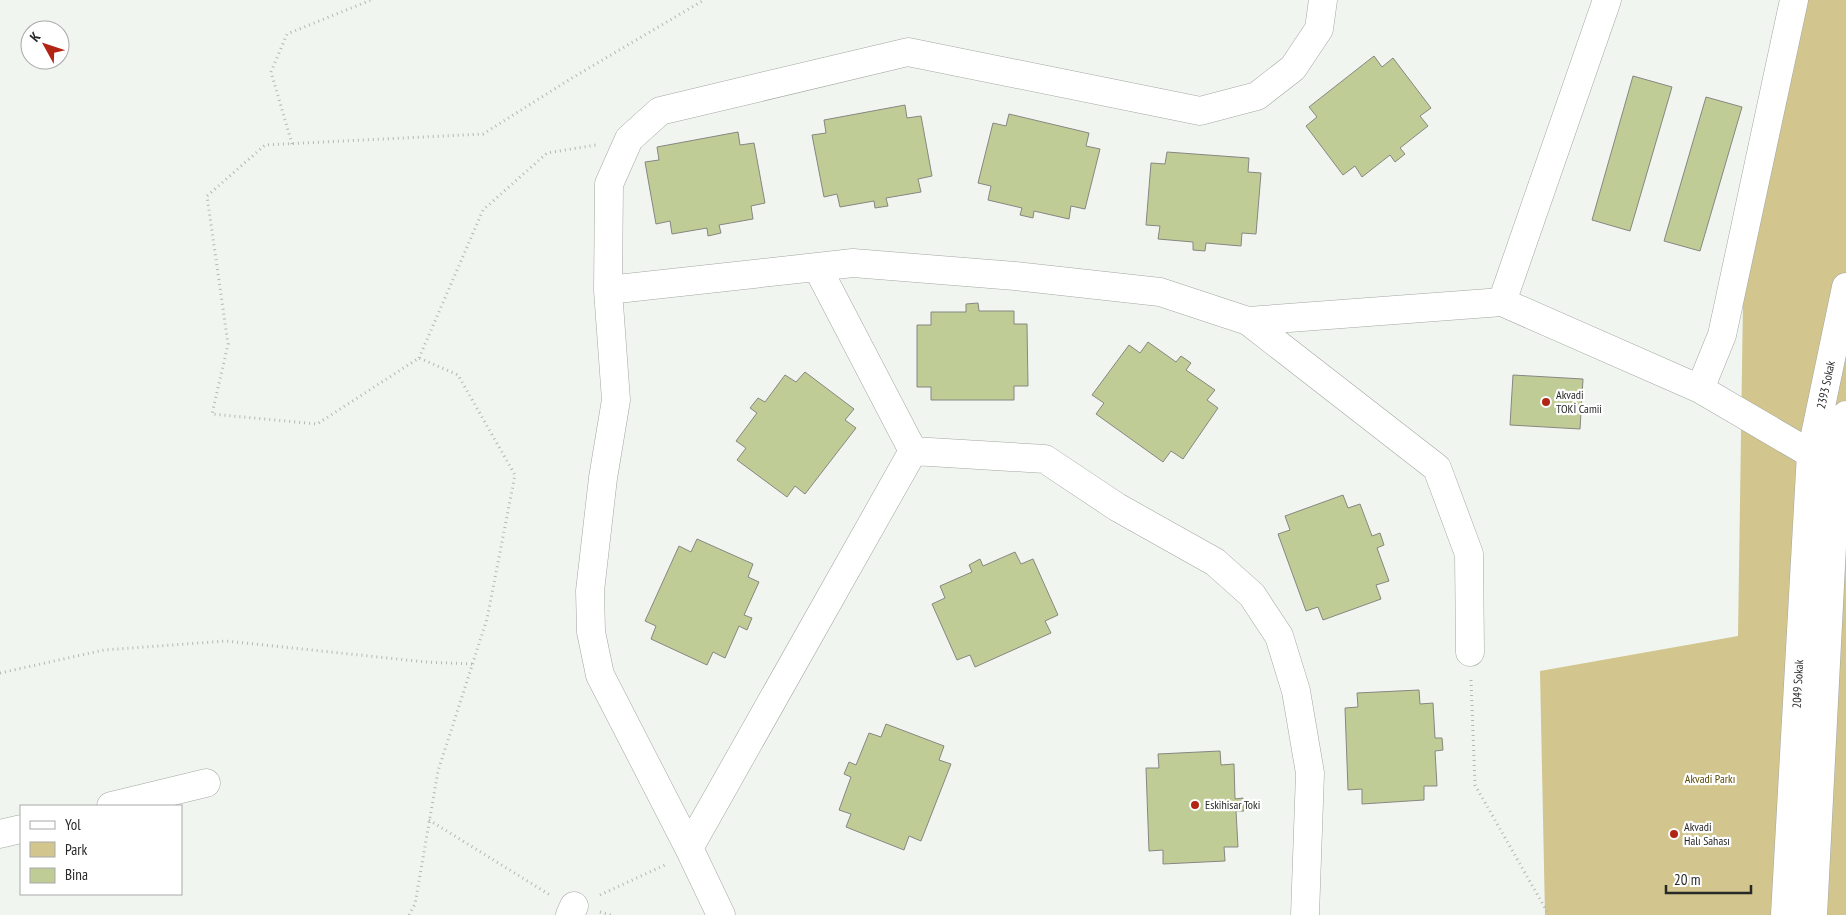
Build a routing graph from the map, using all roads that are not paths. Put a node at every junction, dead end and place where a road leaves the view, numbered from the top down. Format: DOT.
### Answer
graph roads {
  1 [pos="1322,0"];
  2 [pos="1607,0"];
  3 [pos="1794,0"];
  4 [pos="817,267"];
  5 [pos="1846,287"];
  6 [pos="608,290"];
  7 [pos="1502,302"];
  8 [pos="1248,321"];
  9 [pos="1700,389"];
  10 [pos="1846,415"];
  11 [pos="912,452"];
  12 [pos="1811,454"];
  13 [pos="1841,472"];
  14 [pos="1470,652"];
  15 [pos="206,783"];
  16 [pos="116,805"];
  17 [pos="20,829"];
  18 [pos="0,834"];
  19 [pos="689,848"];
  20 [pos="721,915"];
  21 [pos="1305,915"];
  22 [pos="1785,915"];
  23 [pos="1813,915"];
  1 -- 6 [label="street"];
  2 -- 7 [label="street"];
  3 -- 9 [label="street"];
  4 -- 6 [label="street"];
  4 -- 8 [label="street"];
  4 -- 11 [label="street"];
  5 -- 12 [label="street, 2393 Sokak"];
  6 -- 19 [label="street"];
  7 -- 8 [label="street"];
  7 -- 9 [label="street"];
  8 -- 14 [label="street"];
  9 -- 12 [label="street"];
  10 -- 13 [label="street, 2393 Sokak"];
  11 -- 19 [label="street"];
  11 -- 21 [label="street"];
  12 -- 13 [label="street"];
  12 -- 22 [label="street, 2049 Sokak"];
  13 -- 23 [label="street, 2049 Sokak"];
  15 -- 16 [label="street"];
  17 -- 18 [label="street"];
  19 -- 20 [label="street"];
}
